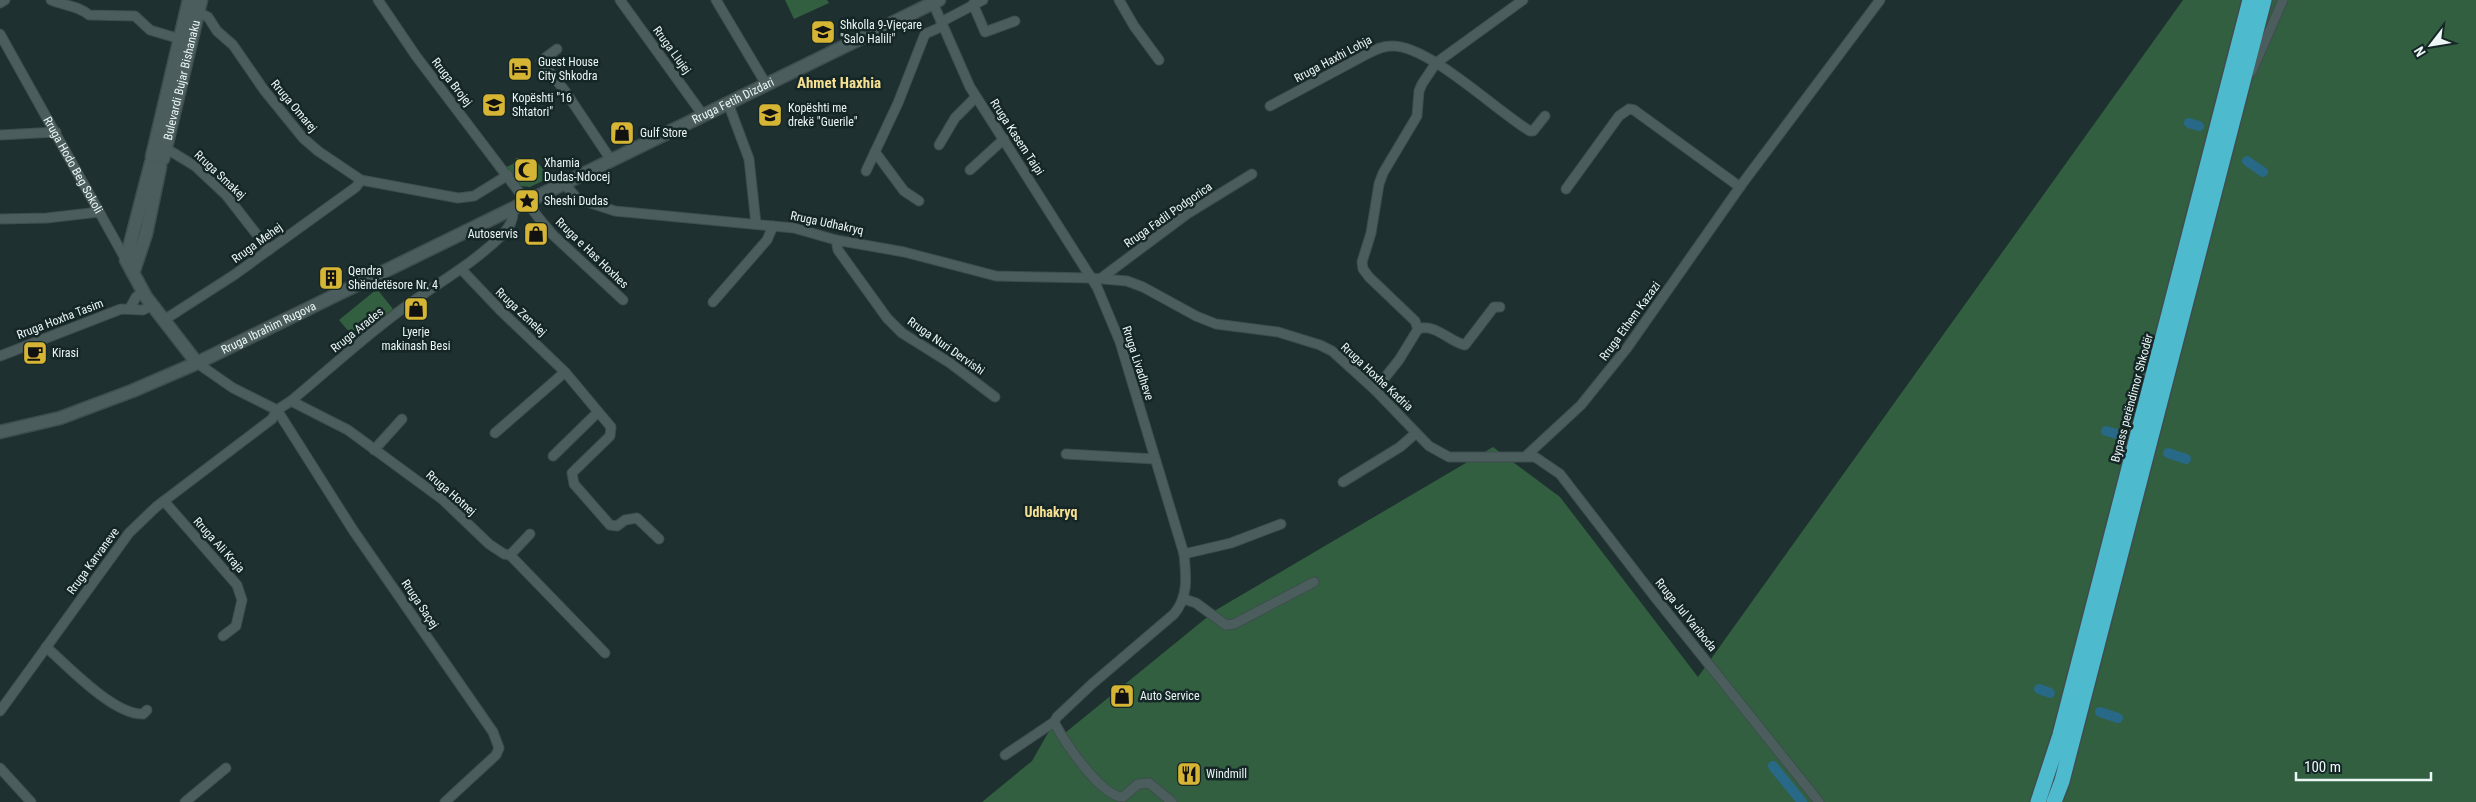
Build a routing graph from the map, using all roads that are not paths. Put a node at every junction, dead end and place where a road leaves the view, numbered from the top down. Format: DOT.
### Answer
graph roads {
  1 [pos="5,0"];
  2 [pos="51,0"];
  3 [pos="378,0"];
  4 [pos="620,0"];
  5 [pos="716,0"];
  6 [pos="983,0"];
  7 [pos="1119,0"];
  8 [pos="1523,0"];
  9 [pos="1880,0"];
  10 [pos="2250,0"];
  11 [pos="2264,0"];
  12 [pos="2283,0"];
  13 [pos="936,2"];
  14 [pos="0,3"];
  15 [pos="973,4"];
  16 [pos="194,5"];
  17 [pos="1015,21"];
  18 [pos="942,24"];
  19 [pos="0,34"];
  20 [pos="180,39"];
  21 [pos="557,50"];
  22 [pos="1159,60"];
  23 [pos="1436,63"];
  24 [pos="766,84"];
  25 [pos="976,98"];
  26 [pos="2238,102"];
  27 [pos="728,103"];
  28 [pos="1270,106"];
  29 [pos="702,115"];
  30 [pos="1545,116"];
  31 [pos="56,132"];
  32 [pos="0,135"];
  33 [pos="1004,139"];
  34 [pos="939,144"];
  35 [pos="875,152"];
  36 [pos="159,159"];
  37 [pos="611,160"];
  38 [pos="866,170"];
  39 [pos="970,170"];
  40 [pos="1252,174"];
  41 [pos="508,175"];
  42 [pos="361,180"];
  43 [pos="563,183"];
  44 [pos="1740,187"];
  45 [pos="1566,189"];
  46 [pos="528,201"];
  47 [pos="919,201"];
  48 [pos="513,208"];
  49 [pos="99,212"];
  50 [pos="0,219"];
  51 [pos="756,224"];
  52 [pos="773,226"];
  53 [pos="836,240"];
  54 [pos="269,250"];
  55 [pos="126,260"];
  56 [pos="462,270"];
  57 [pos="133,273"];
  58 [pos="1096,278"];
  59 [pos="147,298"];
  60 [pos="623,300"];
  61 [pos="713,302"];
  62 [pos="1500,307"];
  63 [pos="130,308"];
  64 [pos="164,320"];
  65 [pos="1418,329"];
  66 [pos="0,356"];
  67 [pos="197,363"];
  68 [pos="565,372"];
  69 [pos="1375,390"];
  70 [pos="995,397"];
  71 [pos="291,401"];
  72 [pos="277,410"];
  73 [pos="598,412"];
  74 [pos="402,419"];
  75 [pos="0,432"];
  76 [pos="495,433"];
  77 [pos="1416,433"];
  78 [pos="374,450"];
  79 [pos="1066,454"];
  80 [pos="553,456"];
  81 [pos="1526,456"];
  82 [pos="1155,460"];
  83 [pos="1343,482"];
  84 [pos="164,501"];
  85 [pos="1281,524"];
  86 [pos="530,534"];
  87 [pos="659,539"];
  88 [pos="1184,554"];
  89 [pos="510,555"];
  90 [pos="1314,582"];
  91 [pos="1184,599"];
  92 [pos="223,636"];
  93 [pos="46,647"];
  94 [pos="605,653"];
  95 [pos="148,710"];
  96 [pos="0,712"];
  97 [pos="1054,722"];
  98 [pos="1005,755"];
  99 [pos="0,768"];
  100 [pos="226,768"];
  101 [pos="31,802"];
  102 [pos="185,802"];
  103 [pos="445,802"];
  104 [pos="1172,802"];
  105 [pos="1819,802"];
  106 [pos="2038,802"];
  107 [pos="2054,802"];
  1 -- 14 [label="street"];
  2 -- 20 [label="street"];
  3 -- 41 [label="street, Rruga Brojej"];
  4 -- 29 [label="street, Rruga Llujej"];
  5 -- 24 [label="street"];
  6 -- 15 [label="street"];
  7 -- 22 [label="street"];
  8 -- 23 [label="street"];
  9 -- 44 [label="street, Rruga Ethem Kazazi"];
  10 -- 106 [label="highway, Bypass perëndimor Shkodër"];
  11 -- 26 [label="highway"];
  12 -- 26 [label="street"];
  13 -- 18 [label="street, Rruga Kasem Taipi"];
  13 -- 24 [label="main road, Rruga Fetih Dizdari"];
  15 -- 17 [label="street"];
  15 -- 18 [label="street"];
  16 -- 20 [label="main road, Bulevardi Bujar Bishanaku"];
  16 -- 36 [label="main road, Bulevardi Bujar Bishanaku"];
  16 -- 42 [label="street, Rruga Omarej"];
  18 -- 25 [label="street, Rruga Kasem Taipi"];
  18 -- 35 [label="street"];
  19 -- 31 [label="street, Rruga Hodo Beg Sokoli"];
  20 -- 36 [label="main road, Bulevardi Bujar Bishanaku"];
  21 -- 37 [label="street"];
  23 -- 28 [label="street, Rruga Haxhi Lohja"];
  23 -- 30 [label="street, Rruga Haxhi Lohja"];
  23 -- 65 [label="street"];
  24 -- 27 [label="main road, Rruga Fetih Dizdari"];
  25 -- 33 [label="street, Rruga Kasem Taipi"];
  25 -- 34 [label="street"];
  26 -- 107 [label="highway"];
  27 -- 29 [label="main road, Rruga Fetih Dizdari"];
  27 -- 51 [label="street"];
  29 -- 37 [label="main road, Rruga Fetih Dizdari"];
  31 -- 32 [label="street"];
  31 -- 49 [label="street, Rruga Hodo Beg Sokoli"];
  33 -- 39 [label="street"];
  33 -- 58 [label="street, Rruga Kasem Taipi"];
  35 -- 38 [label="street"];
  35 -- 47 [label="street"];
  36 -- 54 [label="street, Rruga Smakej"];
  36 -- 55 [label="main road, Bulevardi Bujar Bishanaku"];
  36 -- 57 [label="main road, Bulevardi Bujar Bishanaku"];
  37 -- 43 [label="main road, Rruga Fetih Dizdari"];
  40 -- 58 [label="street, Rruga Fadil Podgorica"];
  41 -- 42 [label="street, Rruga Omarej"];
  41 -- 46 [label="street, Rruga Brojej"];
  42 -- 54 [label="street, Rruga Mehej"];
  43 -- 46 [label="main road, Rruga Fetih Dizdari"];
  43 -- 51 [label="street, Rruga Udhakryq"];
  44 -- 45 [label="street"];
  44 -- 81 [label="street, Rruga Ethem Kazazi"];
  46 -- 48 [label="main road, Rruga Ibrahim Rugova"];
  46 -- 60 [label="street, Rruga e Has Hoxhes"];
  48 -- 56 [label="street, Rruga Arades"];
  48 -- 67 [label="main road, Rruga Ibrahim Rugova"];
  49 -- 50 [label="street"];
  49 -- 55 [label="street, Rruga Hodo Beg Sokoli"];
  51 -- 52 [label="street, Rruga Udhakryq"];
  52 -- 53 [label="street, Rruga Udhakryq"];
  52 -- 61 [label="street"];
  53 -- 58 [label="street, Rruga Udhakryq"];
  53 -- 70 [label="street, Rruga Nuri Dervishi"];
  54 -- 64 [label="street, Rruga Mehej"];
  55 -- 57 [label="main road, Rruga Hodo Beg Sokoli"];
  56 -- 68 [label="street, Rruga Zenelej"];
  56 -- 71 [label="street, Rruga Arades"];
  57 -- 59 [label="main road, Rruga Hodo Beg Sokoli"];
  58 -- 69 [label="street, Rruga Hoxhe Kadria"];
  58 -- 82 [label="street, Rruga Livadheve"];
  59 -- 63 [label="street"];
  59 -- 63 [label="street, Rruga Hoxha Tasim"];
  59 -- 64 [label="main road"];
  62 -- 65 [label="street"];
  63 -- 66 [label="street, Rruga Hoxha Tasim"];
  64 -- 67 [label="main road"];
  65 -- 69 [label="street"];
  67 -- 72 [label="street"];
  67 -- 75 [label="main road, Rruga Ibrahim Rugova"];
  68 -- 73 [label="street, Rruga Zenelej"];
  68 -- 76 [label="street"];
  69 -- 77 [label="street, Rruga Hoxhe Kadria"];
  71 -- 72 [label="street, Rruga Arades"];
  71 -- 78 [label="street, Rruga Hotnej"];
  72 -- 84 [label="street, Rruga Karvaneve"];
  72 -- 103 [label="street, Rruga Saçej"];
  73 -- 80 [label="street"];
  73 -- 87 [label="street, Rruga Zenelej"];
  74 -- 78 [label="street"];
  77 -- 81 [label="street, Rruga Hoxhe Kadria"];
  77 -- 83 [label="street"];
  78 -- 89 [label="street, Rruga Hotnej"];
  79 -- 82 [label="street"];
  81 -- 105 [label="street, Rruga Jul Variboda"];
  82 -- 88 [label="street, Rruga Livadheve"];
  84 -- 92 [label="street, Rruga Ali Kraja"];
  84 -- 93 [label="street, Rruga Karvaneve"];
  85 -- 88 [label="street"];
  86 -- 89 [label="street"];
  88 -- 91 [label="street, Rruga Livadheve"];
  89 -- 94 [label="street, Rruga Hotnej"];
  90 -- 91 [label="street"];
  91 -- 97 [label="street"];
  93 -- 95 [label="street"];
  93 -- 96 [label="street, Rruga Karvaneve"];
  97 -- 98 [label="street"];
  97 -- 104 [label="street"];
  99 -- 101 [label="street"];
  100 -- 102 [label="street"];
}
